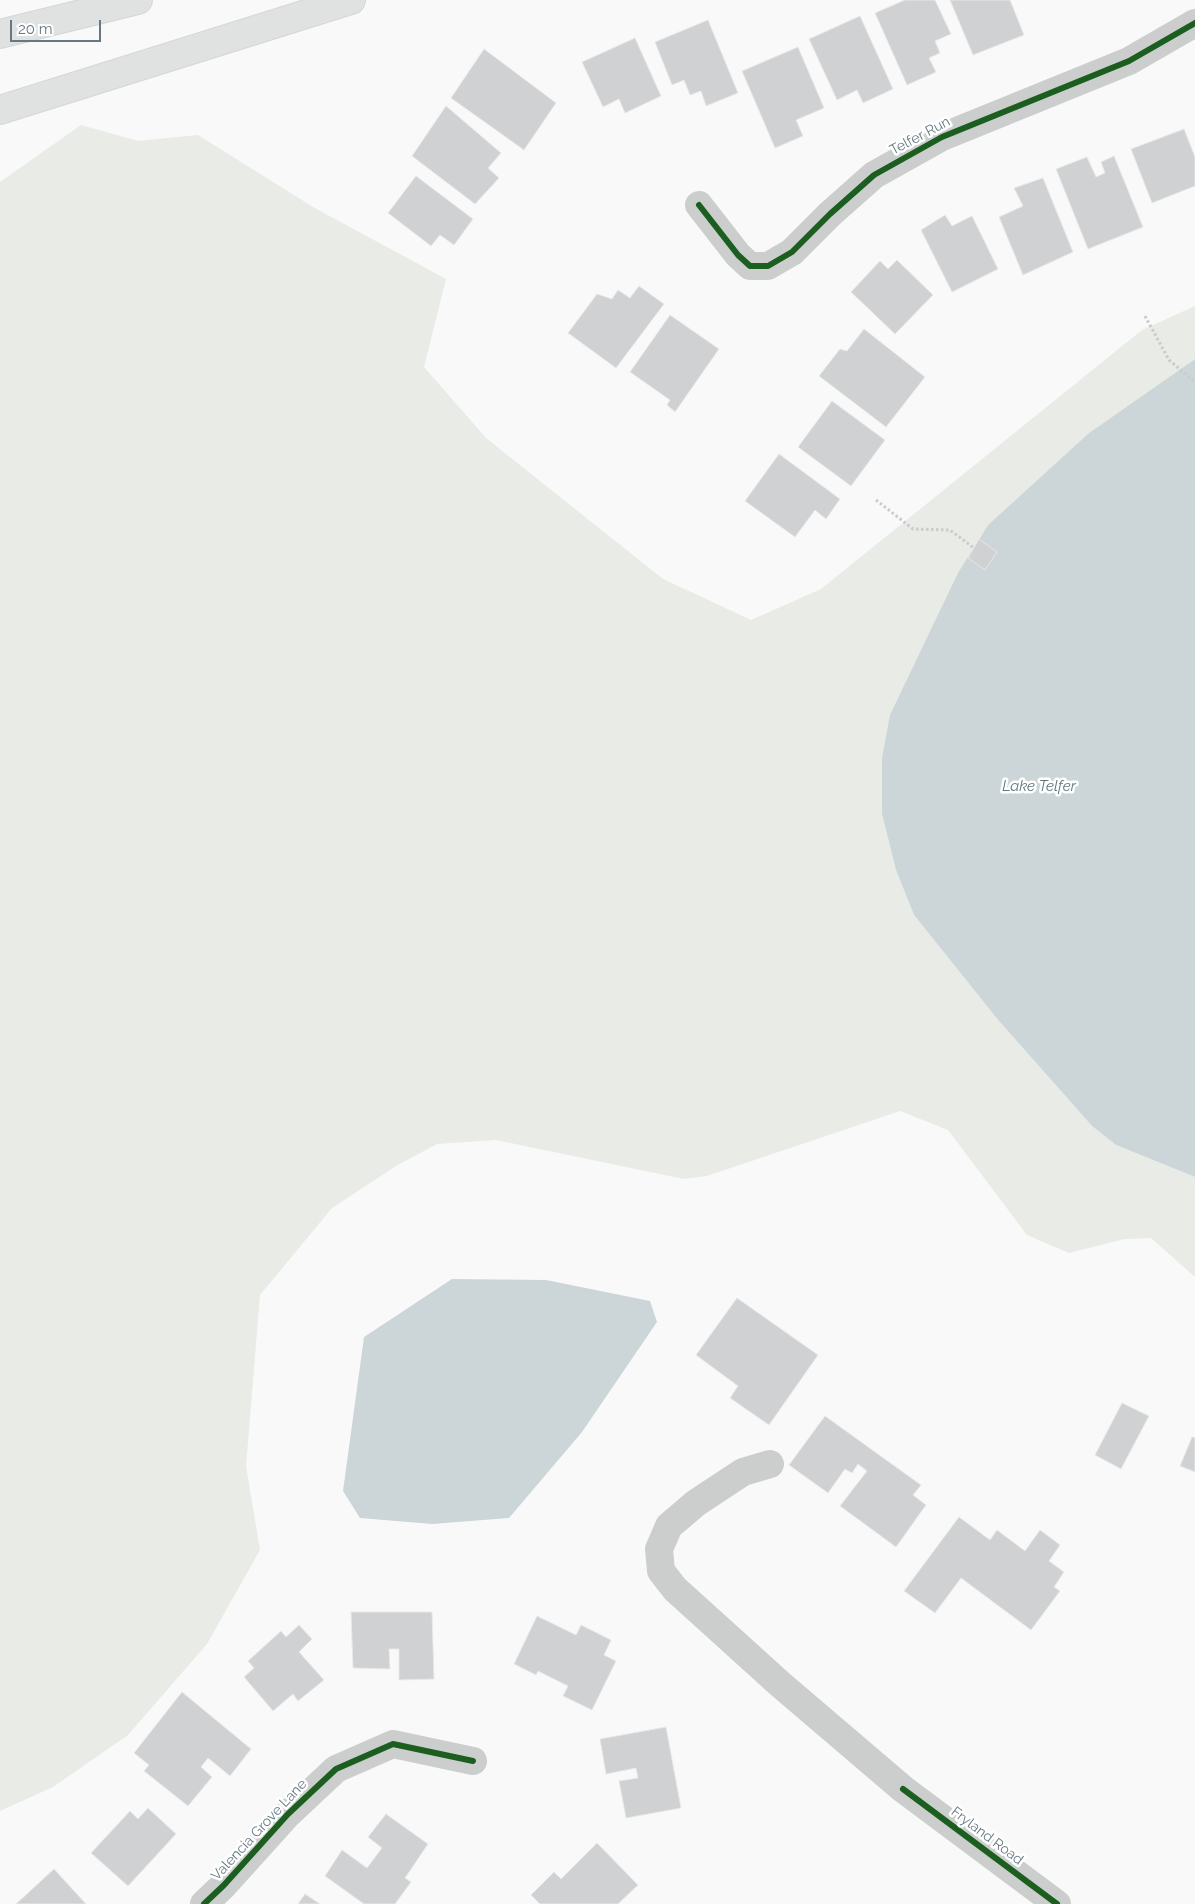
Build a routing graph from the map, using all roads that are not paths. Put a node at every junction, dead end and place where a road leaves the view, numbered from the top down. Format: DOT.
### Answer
graph roads {
  1 [pos="138,0"];
  2 [pos="351,0"];
  3 [pos="1195,23"];
  4 [pos="0,34"];
  5 [pos="0,110"];
  6 [pos="699,205"];
  7 [pos="770,1464"];
  8 [pos="473,1761"];
  9 [pos="204,1904"];
  10 [pos="1057,1904"];
  1 -- 4 [label="highway"];
  2 -- 5 [label="highway"];
  3 -- 6 [label="street, Telfer Run"];
  7 -- 10 [label="street, Fryland Road"];
  8 -- 9 [label="street, Valencia Grove Lane"];
}
